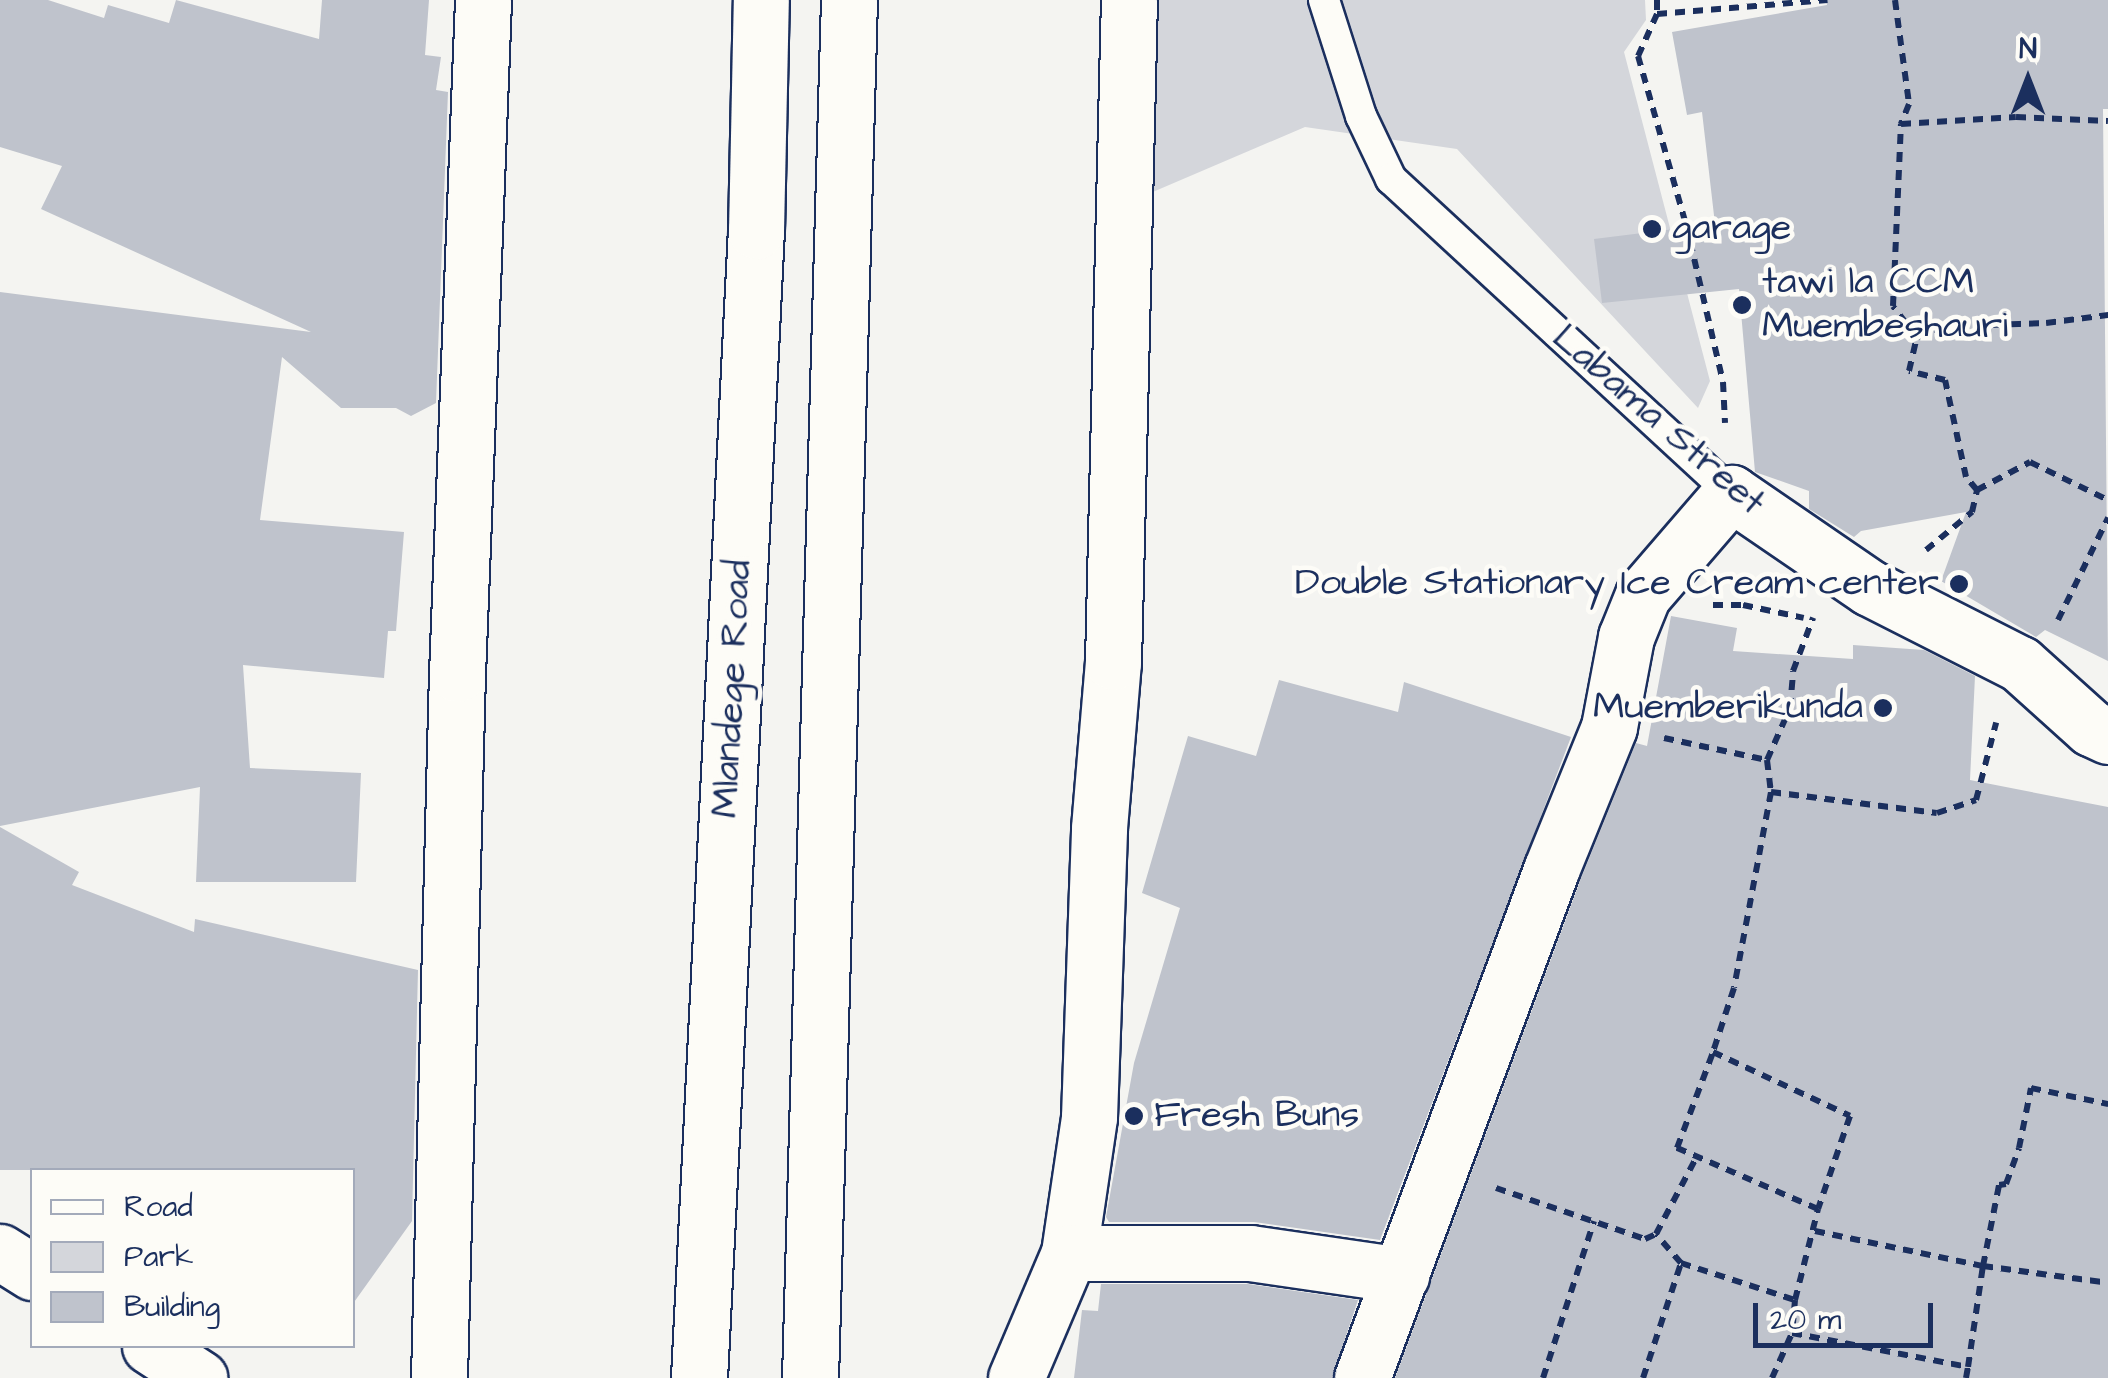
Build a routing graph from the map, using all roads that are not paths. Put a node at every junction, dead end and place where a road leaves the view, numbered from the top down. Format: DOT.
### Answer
graph roads {
  1 [pos="484,0"];
  2 [pos="760,0"];
  3 [pos="849,0"];
  4 [pos="1129,0"];
  5 [pos="1324,0"];
  6 [pos="756,230"];
  7 [pos="842,230"];
  8 [pos="1731,493"];
  9 [pos="2108,736"];
  10 [pos="0,1252"];
  11 [pos="1069,1253"];
  12 [pos="30,1271"];
  13 [pos="1401,1275"];
  14 [pos="153,1348"];
  15 [pos="199,1378"];
  16 [pos="439,1378"];
  17 [pos="699,1378"];
  18 [pos="810,1378"];
  19 [pos="1016,1378"];
  20 [pos="1362,1378"];
  1 -- 16 [label="street"];
  2 -- 6 [label="street, Mlandege Road"];
  3 -- 7 [label="street"];
  4 -- 11 [label="street"];
  5 -- 8 [label="lane, Labama Street"];
  6 -- 7 [label="street"];
  6 -- 17 [label="street, Mlandege Road"];
  7 -- 18 [label="street"];
  8 -- 9 [label="street, Labama Street"];
  8 -- 13 [label="street"];
  10 -- 12 [label="street"];
  11 -- 13 [label="street"];
  11 -- 19 [label="street"];
  13 -- 20 [label="street"];
  14 -- 15 [label="street"];
}
